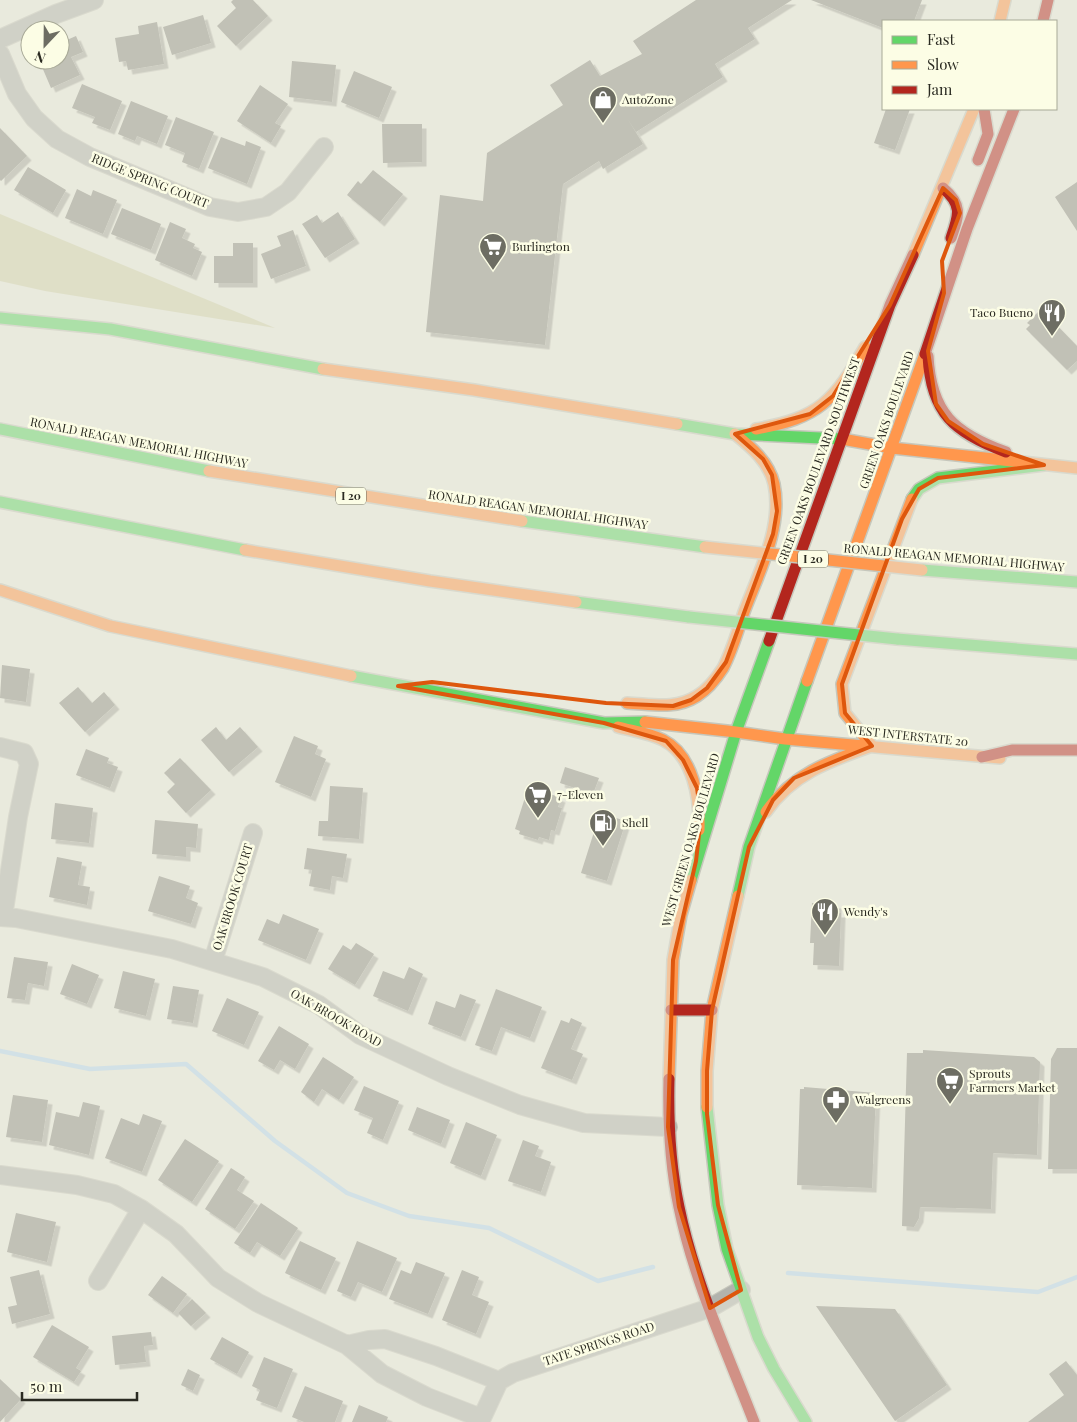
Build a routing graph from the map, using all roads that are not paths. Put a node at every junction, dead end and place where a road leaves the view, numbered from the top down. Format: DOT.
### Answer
graph roads {
  1 [pos="94,0"];
  2 [pos="1005,0"];
  3 [pos="1048,0"];
  4 [pos="1000,20"];
  5 [pos="1043,20"];
  6 [pos="0,39"];
  7 [pos="0,54"];
  8 [pos="974,110"];
  9 [pos="984,110"];
  10 [pos="1014,110"];
  11 [pos="324,148"];
  12 [pos="972,173"];
  13 [pos="943,188"];
  14 [pos="969,194"];
  15 [pos="977,203"];
  16 [pos="944,293"];
  17 [pos="890,305"];
  18 [pos="0,318"];
  19 [pos="934,325"];
  20 [pos="0,429"];
  21 [pos="734,434"];
  22 [pos="842,439"];
  23 [pos="892,448"];
  24 [pos="1044,465"];
  25 [pos="1077,468"];
  26 [pos="0,502"];
  27 [pos="1077,582"];
  28 [pos="0,590"];
  29 [pos="1077,654"];
  30 [pos="398,686"];
  31 [pos="490,689"];
  32 [pos="615,703"];
  33 [pos="604,723"];
  34 [pos="736,732"];
  35 [pos="785,739"];
  36 [pos="872,746"];
  37 [pos="0,747"];
  38 [pos="1077,750"];
  39 [pos="982,757"];
  40 [pos="1058,762"];
  41 [pos="253,833"];
  42 [pos="749,847"];
  43 [pos="696,861"];
  44 [pos="2,917"];
  45 [pos="213,961"];
  46 [pos="671,1010"];
  47 [pos="712,1010"];
  48 [pos="668,1127"];
  49 [pos="0,1175"];
  50 [pos="140,1209"];
  51 [pos="98,1281"];
  52 [pos="741,1290"];
  53 [pos="710,1308"];
  54 [pos="347,1345"];
  55 [pos="499,1381"];
  56 [pos="481,1420"];
  57 [pos="754,1422"];
  58 [pos="806,1422"];
  1 -- 6 [label="street"];
  2 -- 4 [label="main road"];
  3 -- 5 [label="main road"];
  7 -- 11 [label="street, RIDGE SPRING COURT"];
  8 -- 13 [label="main road, GREEN OAKS BOULEVARD SOUTHWEST"];
  9 -- 12 [label="main road"];
  10 -- 15 [label="main road, GREEN OAKS BOULEVARD"];
  13 -- 16 [label="main road"];
  13 -- 17 [label="main road, GREEN OAKS BOULEVARD SOUTHWEST"];
  14 -- 15 [label="main road"];
  15 -- 16 [label="main road, GREEN OAKS BOULEVARD"];
  16 -- 19 [label="main road, GREEN OAKS BOULEVARD"];
  17 -- 21 [label="main road"];
  17 -- 22 [label="main road, GREEN OAKS BOULEVARD SOUTHWEST"];
  18 -- 21 [label="main road"];
  19 -- 23 [label="main road, GREEN OAKS BOULEVARD"];
  19 -- 24 [label="main road"];
  20 -- 27 [label="main road, RONALD REAGAN MEMORIAL HIGHWAY / I 20, bridge"];
  21 -- 22 [label="main road"];
  21 -- 32 [label="main road"];
  22 -- 23 [label="main road"];
  22 -- 34 [label="main road, GREEN OAKS BOULEVARD SOUTHWEST"];
  23 -- 24 [label="main road"];
  23 -- 35 [label="main road, GREEN OAKS BOULEVARD"];
  24 -- 25 [label="main road"];
  24 -- 36 [label="main road"];
  26 -- 29 [label="main road, bridge"];
  28 -- 30 [label="main road"];
  30 -- 31 [label="main road"];
  30 -- 33 [label="main road"];
  33 -- 34 [label="main road, WEST INTERSTATE 20"];
  33 -- 43 [label="main road"];
  34 -- 35 [label="main road, WEST INTERSTATE 20"];
  34 -- 43 [label="main road, WEST GREEN OAKS BOULEVARD"];
  35 -- 36 [label="main road, WEST INTERSTATE 20"];
  35 -- 42 [label="main road"];
  36 -- 39 [label="main road, WEST INTERSTATE 20"];
  36 -- 42 [label="main road"];
  37 -- 44 [label="street"];
  38 -- 39 [label="main road"];
  39 -- 40 [label="main road, WEST INTERSTATE 20"];
  41 -- 45 [label="street, OAK BROOK COURT"];
  42 -- 47 [label="main road"];
  43 -- 46 [label="main road, WEST GREEN OAKS BOULEVARD"];
  44 -- 45 [label="street, OAK BROOK ROAD"];
  45 -- 48 [label="street, OAK BROOK ROAD"];
  46 -- 47 [label="main road"];
  46 -- 48 [label="main road, WEST GREEN OAKS BOULEVARD"];
  47 -- 52 [label="main road"];
  48 -- 53 [label="main road, WEST GREEN OAKS BOULEVARD"];
  49 -- 50 [label="street"];
  50 -- 51 [label="street"];
  50 -- 54 [label="street"];
  52 -- 53 [label="street, TATE SPRINGS ROAD"];
  52 -- 58 [label="main road"];
  53 -- 55 [label="street, TATE SPRINGS ROAD"];
  53 -- 57 [label="main road, WEST GREEN OAKS BOULEVARD"];
  54 -- 55 [label="street"];
  54 -- 56 [label="street"];
  55 -- 56 [label="street"];
}
